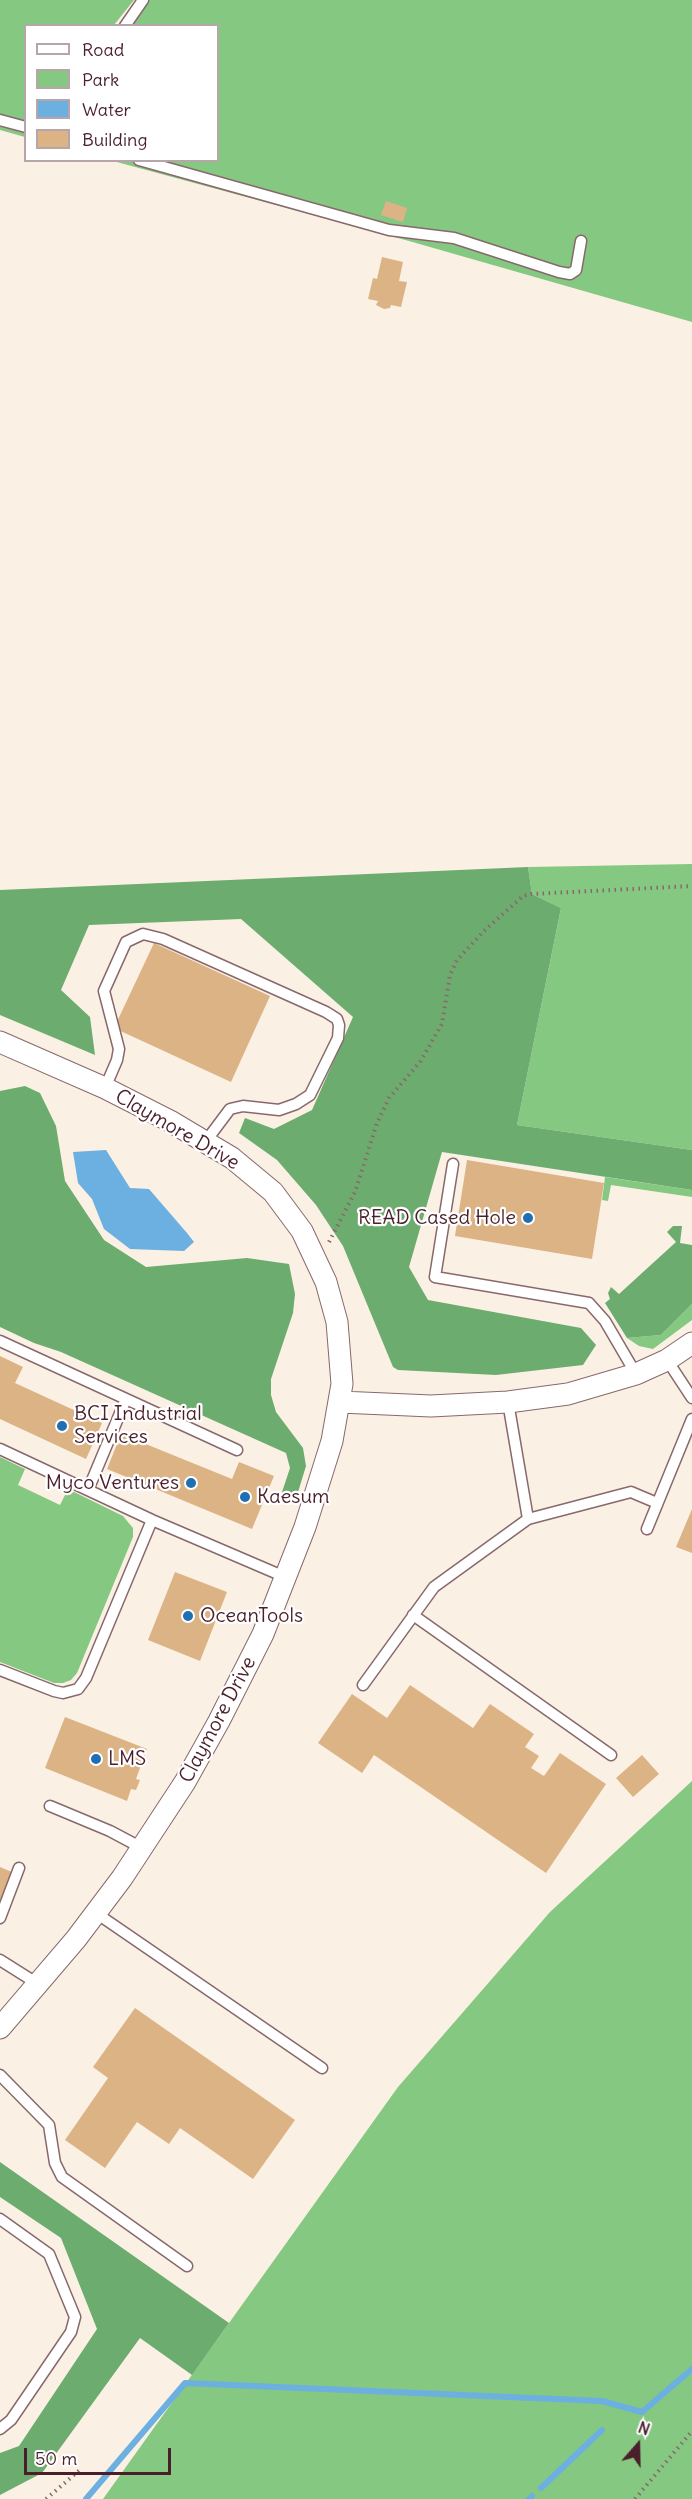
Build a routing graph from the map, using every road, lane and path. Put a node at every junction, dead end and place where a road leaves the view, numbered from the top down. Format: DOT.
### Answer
graph roads {
  1 [pos="143,0"];
  2 [pos="126,24"];
  3 [pos="0,120"];
  4 [pos="24,126"];
  5 [pos="146,162"];
  6 [pos="581,241"];
  7 [pos="692,886"];
  8 [pos="0,1042"];
  9 [pos="105,1088"];
  10 [pos="206,1141"];
  11 [pos="453,1164"];
  12 [pos="315,1255"];
  13 [pos="0,1341"];
  14 [pos="692,1343"];
  15 [pos="667,1360"];
  16 [pos="636,1374"];
  17 [pos="692,1398"];
  18 [pos="126,1400"];
  19 [pos="340,1402"];
  20 [pos="508,1402"];
  21 [pos="692,1419"];
  22 [pos="0,1449"];
  23 [pos="237,1450"];
  24 [pos="88,1490"];
  25 [pos="657,1503"];
  26 [pos="528,1519"];
  27 [pos="152,1520"];
  28 [pos="647,1529"];
  29 [pos="285,1577"];
  30 [pos="413,1615"];
  31 [pos="0,1670"];
  32 [pos="363,1685"];
  33 [pos="611,1755"];
  34 [pos="50,1806"];
  35 [pos="142,1848"];
  36 [pos="19,1868"];
  37 [pos="96,1912"];
  38 [pos="0,1918"];
  39 [pos="0,1960"];
  40 [pos="38,1984"];
  41 [pos="0,2028"];
  42 [pos="322,2068"];
  43 [pos="0,2075"];
  44 [pos="0,2219"];
  45 [pos="187,2266"];
  46 [pos="0,2429"];
  47 [pos="692,2431"];
  48 [pos="81,2469"];
  49 [pos="46,2499"];
  50 [pos="635,2499"];
  1 -- 2 [label="lane"];
  3 -- 4 [label="lane"];
  5 -- 6 [label="lane"];
  7 -- 12 [label="path"];
  8 -- 9 [label="street, Claymore Drive"];
  9 -- 10 [label="street, Claymore Drive"];
  9 -- 10 [label="lane"];
  10 -- 12 [label="street, Claymore Drive"];
  11 -- 16 [label="lane"];
  12 -- 19 [label="street, Claymore Drive"];
  13 -- 18 [label="lane"];
  14 -- 15 [label="street"];
  15 -- 16 [label="street"];
  15 -- 17 [label="lane"];
  16 -- 20 [label="street"];
  18 -- 23 [label="lane"];
  18 -- 24 [label="lane"];
  19 -- 20 [label="street"];
  19 -- 29 [label="street, Claymore Drive"];
  20 -- 26 [label="lane"];
  21 -- 25 [label="lane"];
  22 -- 24 [label="lane"];
  24 -- 27 [label="lane"];
  25 -- 26 [label="lane"];
  25 -- 28 [label="lane"];
  26 -- 30 [label="lane"];
  27 -- 29 [label="lane"];
  27 -- 31 [label="lane"];
  29 -- 35 [label="street, Claymore Drive"];
  30 -- 32 [label="lane"];
  30 -- 33 [label="lane"];
  34 -- 35 [label="lane"];
  35 -- 37 [label="street, Claymore Drive"];
  36 -- 38 [label="lane"];
  37 -- 40 [label="street, Claymore Drive"];
  37 -- 42 [label="lane"];
  39 -- 40 [label="lane"];
  40 -- 41 [label="street, Claymore Drive"];
  43 -- 45 [label="lane"];
  44 -- 46 [label="lane"];
  47 -- 50 [label="path"];
  48 -- 49 [label="path"];
}
